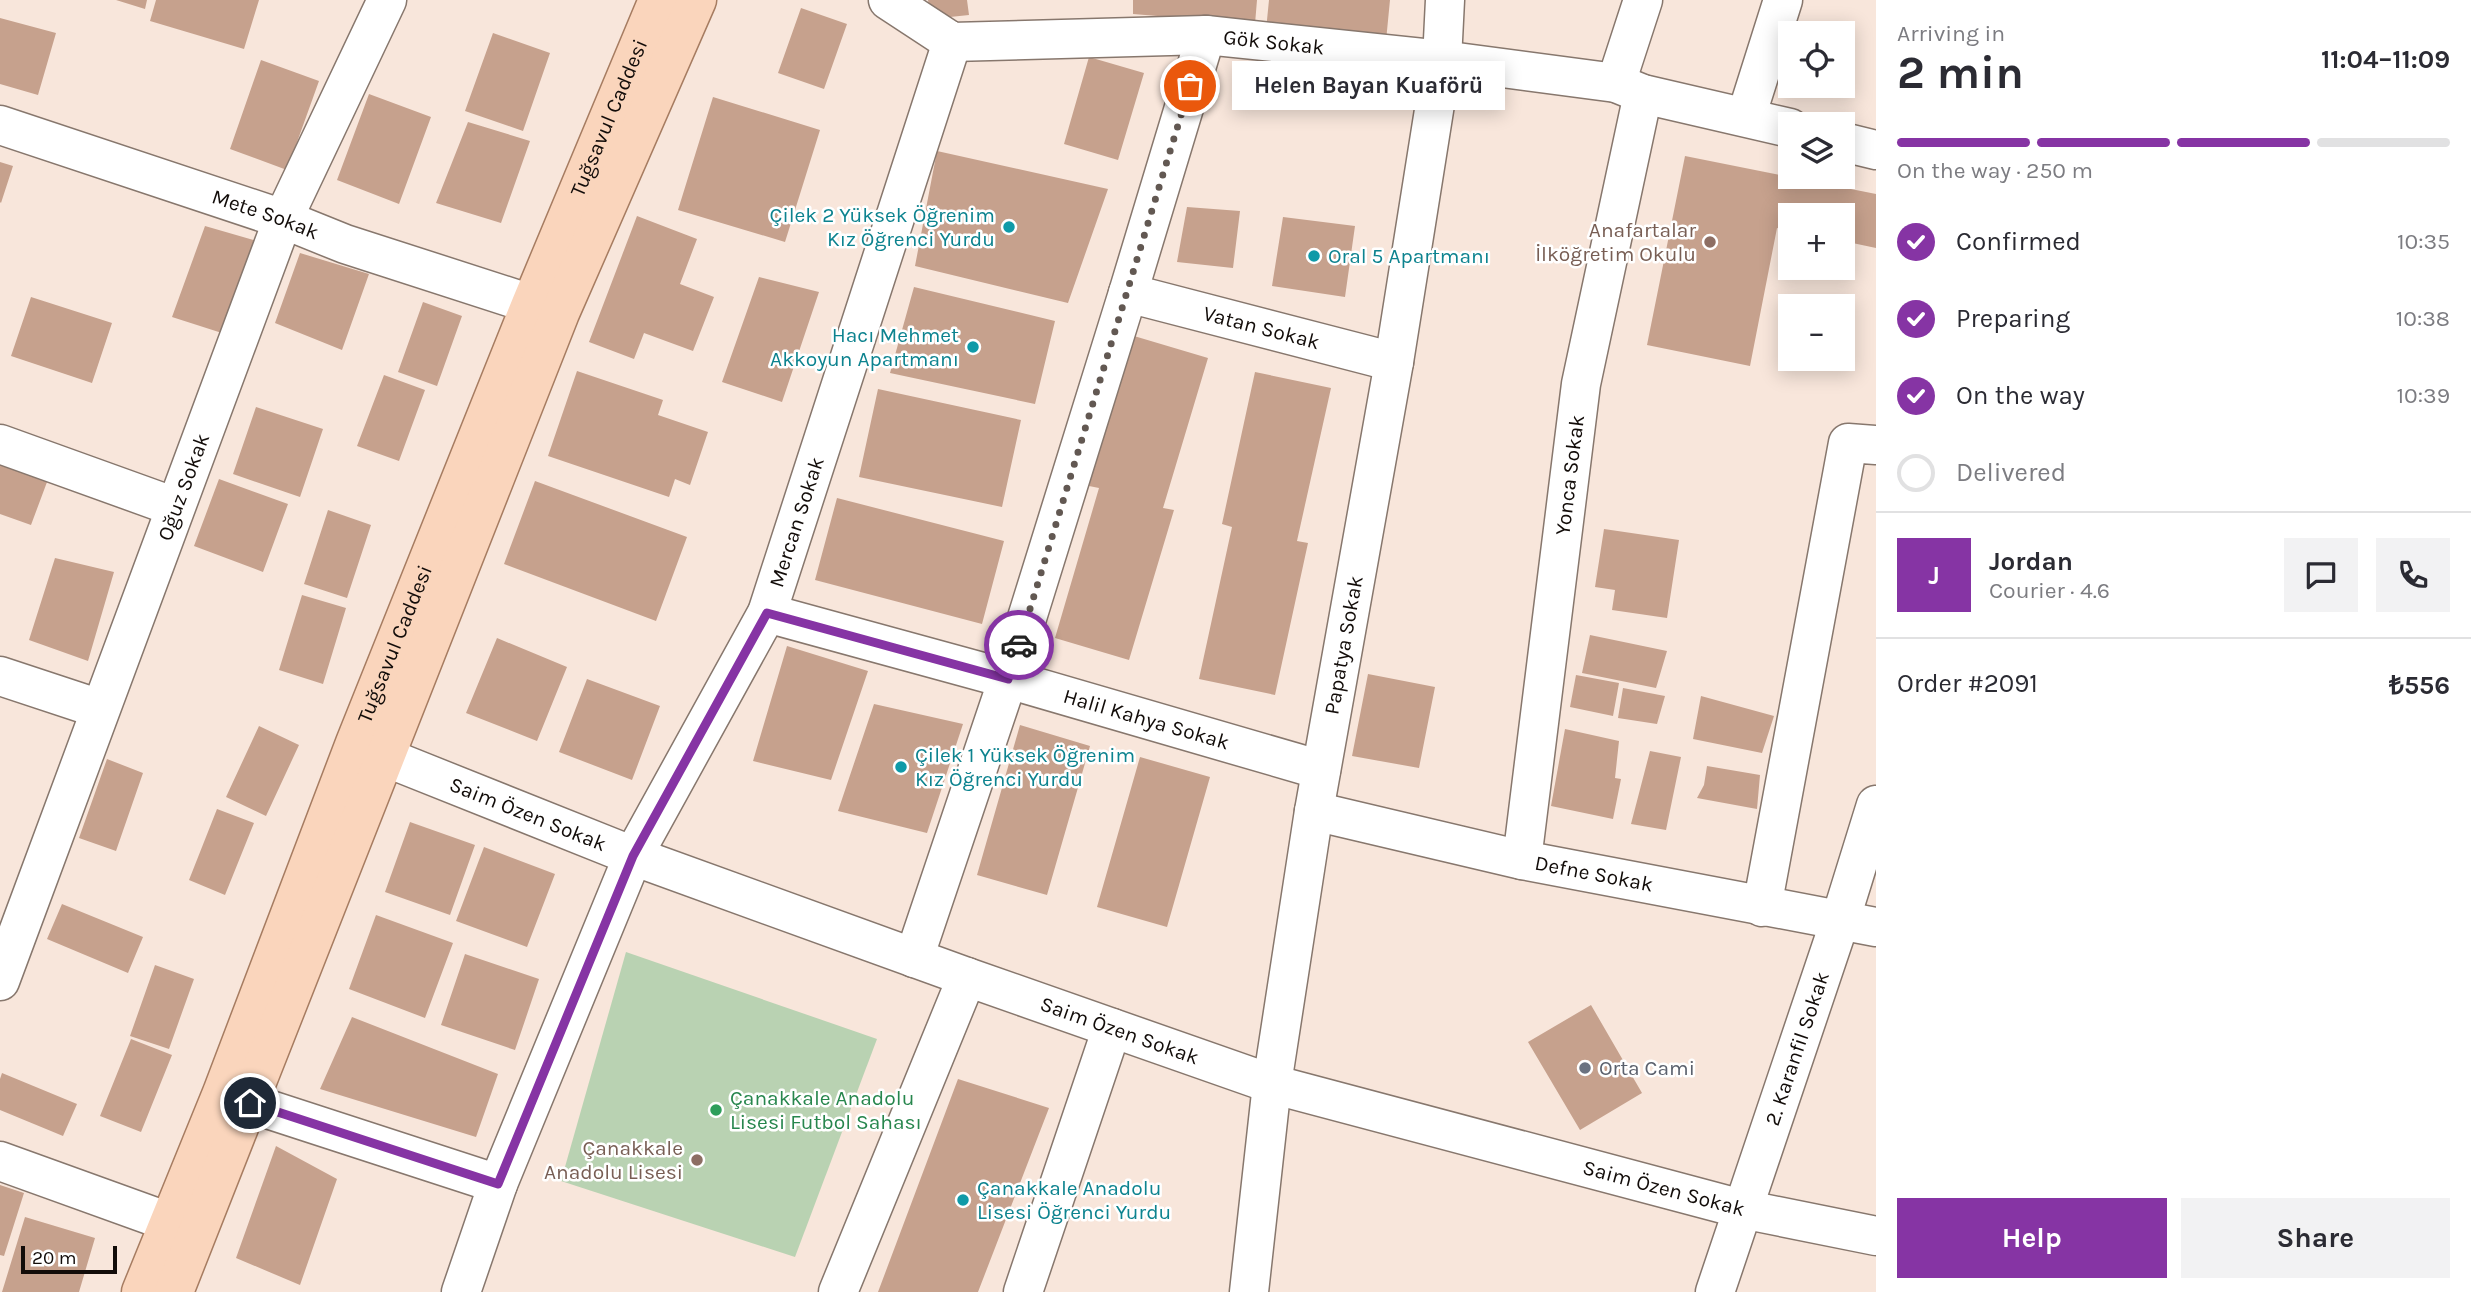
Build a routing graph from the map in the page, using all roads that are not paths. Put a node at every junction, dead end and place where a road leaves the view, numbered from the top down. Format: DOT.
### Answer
graph roads {
  1 [pos="386,0"];
  2 [pos="658,0"];
  3 [pos="697,0"];
  4 [pos="888,0"];
  5 [pos="1445,0"];
  6 [pos="1643,0"];
  7 [pos="1783,0"];
  8 [pos="1206,35"];
  9 [pos="952,42"];
  10 [pos="1441,60"];
  11 [pos="1629,88"];
  12 [pos="1746,117"];
  13 [pos="0,125"];
  14 [pos="1778,125"];
  15 [pos="1855,145"];
  16 [pos="1876,150"];
  17 [pos="283,219"];
  18 [pos="1128,293"];
  19 [pos="531,304"];
  20 [pos="1394,362"];
  21 [pos="0,444"];
  22 [pos="1876,445"];
  23 [pos="175,507"];
  24 [pos="767,613"];
  25 [pos="0,676"];
  26 [pos="1008,679"];
  27 [pos="100,709"];
  28 [pos="385,757"];
  29 [pos="1321,770"];
  30 [pos="1876,805"];
  31 [pos="1314,811"];
  32 [pos="633,856"];
  33 [pos="1522,860"];
  34 [pos="1762,907"];
  35 [pos="1858,924"];
  36 [pos="914,958"];
  37 [pos="967,977"];
  38 [pos="0,981"];
  39 [pos="1112,1028"];
  40 [pos="1272,1084"];
  41 [pos="250,1103"];
  42 [pos="0,1161"];
  43 [pos="498,1184"];
  44 [pos="1742,1209"];
  45 [pos="169,1222"];
  46 [pos="1876,1236"];
  47 [pos="141,1292"];
  48 [pos="174,1292"];
  49 [pos="461,1292"];
  50 [pos="838,1292"];
  51 [pos="1023,1292"];
  52 [pos="1249,1292"];
  53 [pos="1715,1292"];
  1 -- 17 [label="street, Oğuz Sokak"];
  2 -- 19 [label="main road, Tuğsavul Caddesi"];
  3 -- 28 [label="main road"];
  4 -- 9 [label="street"];
  5 -- 10 [label="street, Papatya Sokak"];
  6 -- 11 [label="street, Yonca Sokak"];
  7 -- 12 [label="street"];
  8 -- 9 [label="street, Gök Sokak"];
  8 -- 10 [label="street, Gök Sokak"];
  8 -- 18 [label="street"];
  9 -- 24 [label="street, Mercan Sokak"];
  10 -- 11 [label="street, Gök Sokak"];
  10 -- 20 [label="street, Papatya Sokak"];
  11 -- 12 [label="street, Gök Sokak"];
  11 -- 33 [label="street, Yonca Sokak"];
  12 -- 14 [label="street, Gök Sokak"];
  13 -- 17 [label="street, Mete Sokak"];
  15 -- 16 [label="street"];
  17 -- 19 [label="street, Mete Sokak"];
  17 -- 23 [label="street, Oğuz Sokak"];
  18 -- 20 [label="street, Vatan Sokak"];
  18 -- 26 [label="street"];
  19 -- 45 [label="main road, Tuğsavul Caddesi"];
  20 -- 29 [label="street, Papatya Sokak"];
  21 -- 23 [label="street"];
  22 -- 34 [label="street"];
  23 -- 27 [label="street, Oğuz Sokak"];
  24 -- 26 [label="street, Halil Kahya Sokak"];
  24 -- 32 [label="street, Mercan Sokak"];
  25 -- 27 [label="street"];
  26 -- 29 [label="street, Halil Kahya Sokak"];
  26 -- 36 [label="street"];
  27 -- 38 [label="street, Oğuz Sokak"];
  28 -- 32 [label="street, Saim Özen Sokak"];
  28 -- 41 [label="main road"];
  29 -- 31 [label="street, Papatya Sokak"];
  30 -- 35 [label="street, 2. Karanfil Sokak"];
  31 -- 33 [label="street, Defne Sokak"];
  31 -- 40 [label="street, Papatya Sokak"];
  32 -- 36 [label="street, Saim Özen Sokak"];
  32 -- 43 [label="street, Mercan Sokak"];
  33 -- 34 [label="street, Defne Sokak"];
  34 -- 35 [label="street, Defne Sokak"];
  35 -- 44 [label="street, 2. Karanfil Sokak"];
  36 -- 37 [label="street, Saim Özen Sokak"];
  37 -- 39 [label="street, Saim Özen Sokak"];
  37 -- 50 [label="street"];
  39 -- 40 [label="street, Saim Özen Sokak"];
  39 -- 51 [label="street"];
  40 -- 44 [label="street, Saim Özen Sokak"];
  40 -- 52 [label="street, Papatya Sokak"];
  41 -- 43 [label="street"];
  41 -- 48 [label="main road"];
  42 -- 45 [label="street"];
  43 -- 49 [label="street, Mercan Sokak"];
  44 -- 46 [label="street, Saim Özen Sokak"];
  44 -- 53 [label="street, 2. Karanfil Sokak"];
  45 -- 47 [label="main road, Tuğsavul Caddesi"];
}
